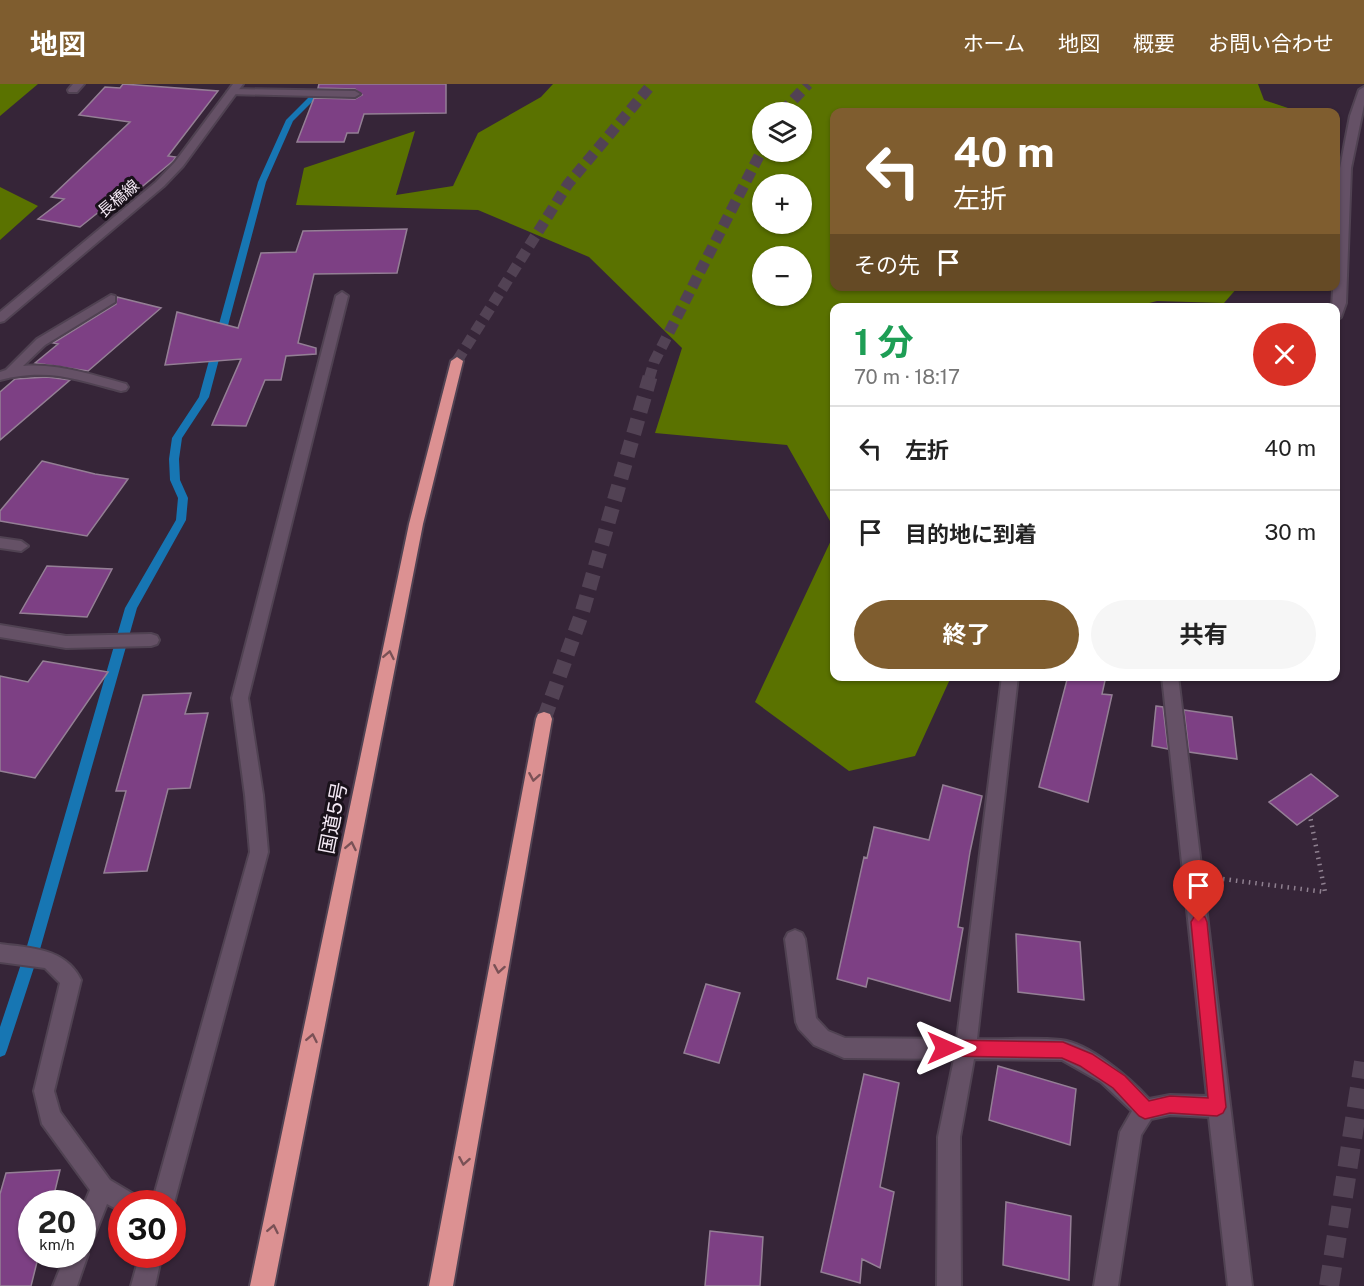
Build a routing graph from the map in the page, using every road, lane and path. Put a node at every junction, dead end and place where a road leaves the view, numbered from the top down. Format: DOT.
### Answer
graph roads {
  1 [pos="235,88"];
  2 [pos="1364,90"];
  3 [pos="355,94"];
  4 [pos="1340,204"];
  5 [pos="342,296"];
  6 [pos="111,299"];
  7 [pos="0,318"];
  8 [pos="457,362"];
  9 [pos="6,373"];
  10 [pos="121,387"];
  11 [pos="0,543"];
  12 [pos="21,546"];
  13 [pos="0,631"];
  14 [pos="151,640"];
  15 [pos="1009,681"];
  16 [pos="1171,681"];
  17 [pos="544,719"];
  18 [pos="1310,816"];
  19 [pos="1195,876"];
  20 [pos="795,939"];
  21 [pos="9,955"];
  22 [pos="966,1048"];
  23 [pos="1217,1107"];
  24 [pos="1145,1110"];
  25 [pos="102,1188"];
  26 [pos="167,1190"];
  27 [pos="108,1192"];
  28 [pos="96,1203"];
  29 [pos="72,1268"];
  30 [pos="148,1268"];
  31 [pos="65,1286"];
  32 [pos="143,1286"];
  33 [pos="262,1286"];
  34 [pos="441,1286"];
  35 [pos="949,1286"];
  36 [pos="1106,1286"];
  37 [pos="1240,1286"];
  1 -- 3 [label="street"];
  1 -- 7 [label="street, 長橋線"];
  2 -- 4 [label="street"];
  5 -- 26 [label="street"];
  6 -- 9 [label="street"];
  33 -- 8 [label="highway, 国道5号, one-way"];
  9 -- 10 [label="street"];
  11 -- 12 [label="street"];
  13 -- 14 [label="street"];
  15 -- 22 [label="street"];
  16 -- 19 [label="street"];
  17 -- 34 [label="highway, one-way"];
  18 -- 19 [label="path"];
  19 -- 23 [label="street"];
  20 -- 22 [label="street"];
  21 -- 25 [label="street"];
  22 -- 24 [label="street"];
  22 -- 35 [label="street"];
  23 -- 24 [label="street"];
  23 -- 37 [label="street"];
  24 -- 36 [label="street"];
  25 -- 27 [label="street"];
  25 -- 28 [label="street"];
  29 -- 31 [label="street"];
  30 -- 32 [label="street"];
}
